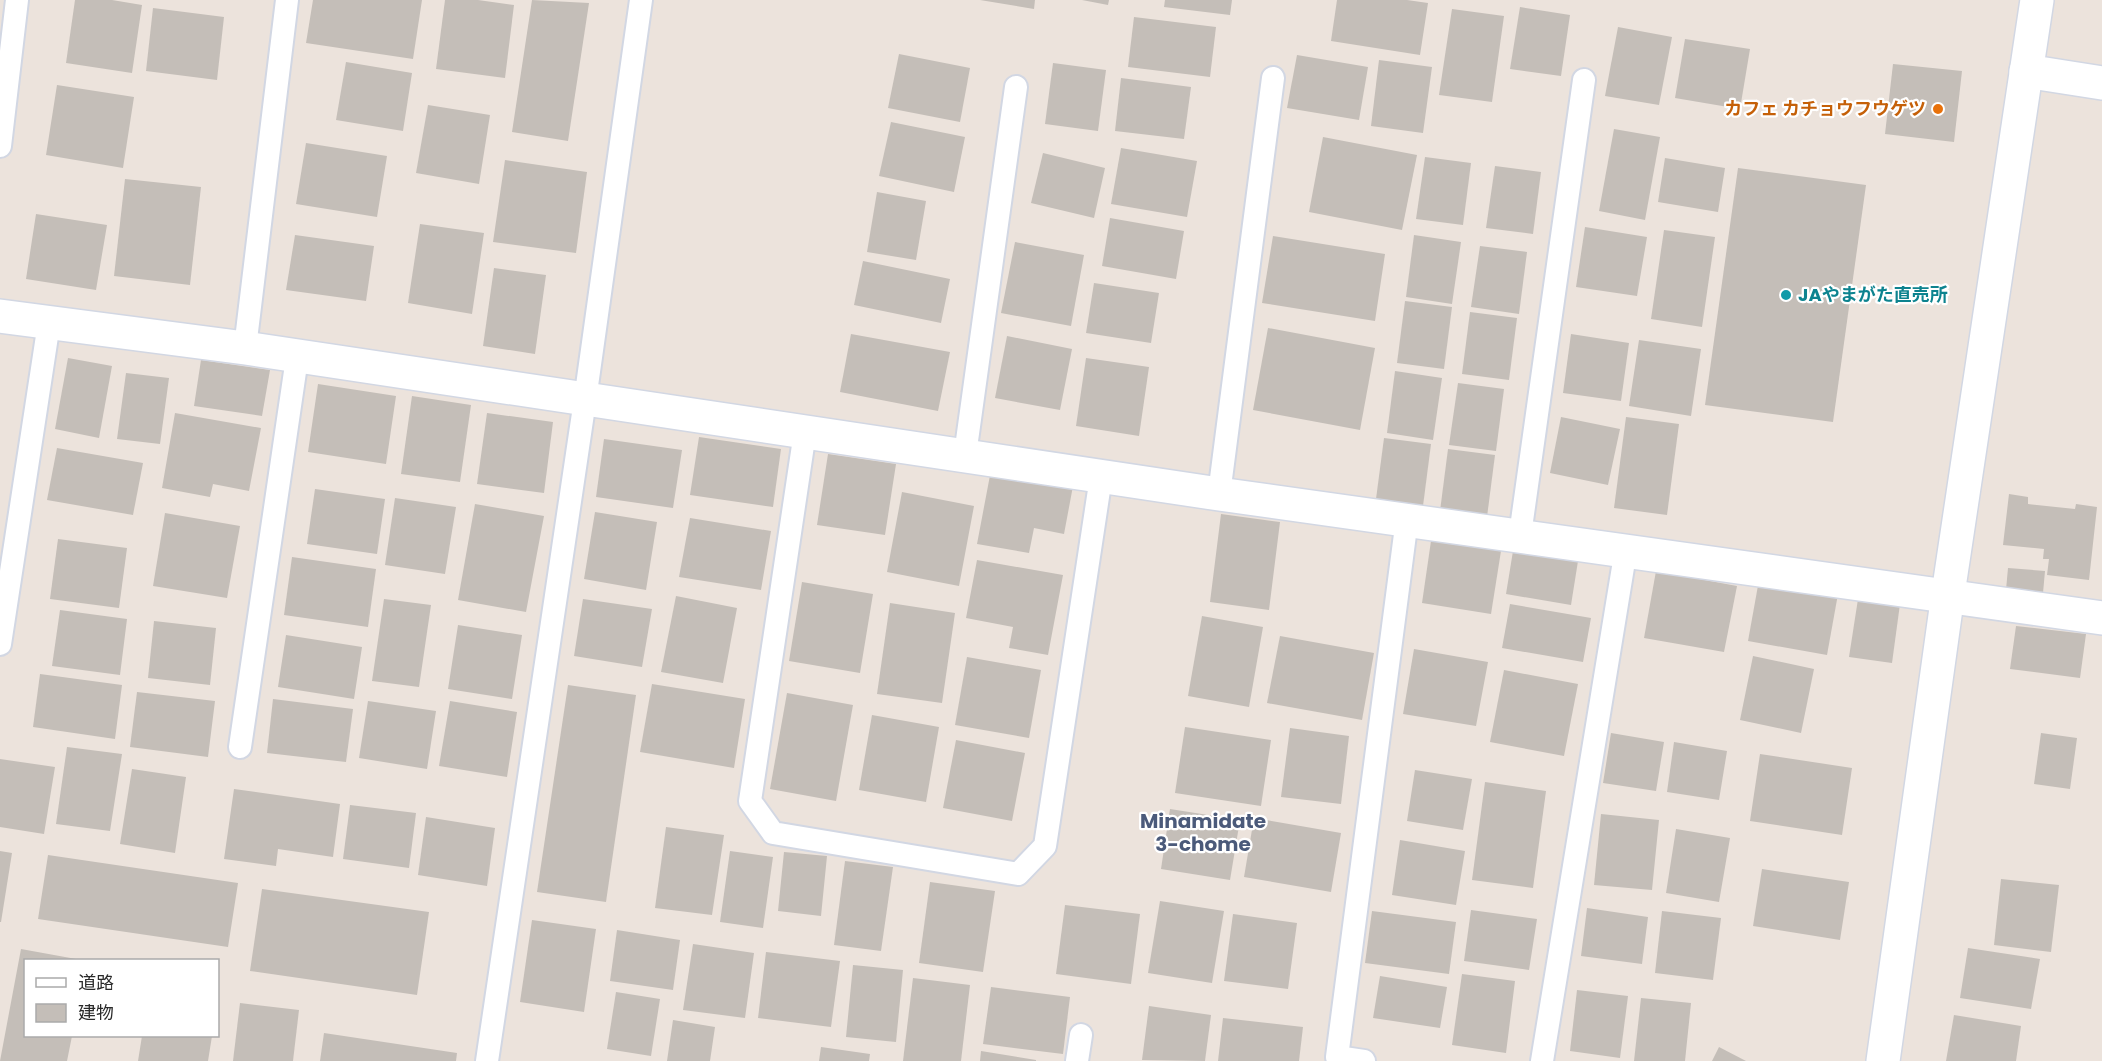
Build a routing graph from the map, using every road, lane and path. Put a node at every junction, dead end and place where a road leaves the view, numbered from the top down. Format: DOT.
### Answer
graph roads {
  1 [pos="17,0"];
  2 [pos="286,0"];
  3 [pos="641,0"];
  4 [pos="2037,0"];
  5 [pos="2026,71"];
  6 [pos="1273,78"];
  7 [pos="1584,80"];
  8 [pos="2102,83"];
  9 [pos="1016,87"];
  10 [pos="0,146"];
  11 [pos="0,316"];
  12 [pos="49,323"];
  13 [pos="244,348"];
  14 [pos="297,358"];
  15 [pos="585,400"];
  16 [pos="805,432"];
  17 [pos="965,455"];
  18 [pos="1101,477"];
  19 [pos="1219,494"];
  20 [pos="1407,519"];
  21 [pos="1520,535"];
  22 [pos="1626,549"];
  23 [pos="1948,594"];
  24 [pos="2102,618"];
  25 [pos="0,644"];
  26 [pos="240,747"];
  27 [pos="1081,1035"];
  28 [pos="1336,1059"];
  29 [pos="487,1061"];
  30 [pos="1077,1061"];
  31 [pos="1364,1061"];
  32 [pos="1542,1061"];
  33 [pos="1883,1061"];
  1 -- 10 [label="lane"];
  2 -- 13 [label="lane"];
  3 -- 15 [label="lane"];
  4 -- 5 [label="street"];
  5 -- 8 [label="street"];
  5 -- 23 [label="street"];
  6 -- 19 [label="lane"];
  7 -- 21 [label="lane"];
  9 -- 17 [label="lane"];
  11 -- 12 [label="street"];
  12 -- 13 [label="street"];
  12 -- 25 [label="lane"];
  13 -- 14 [label="street"];
  14 -- 15 [label="street"];
  14 -- 26 [label="lane"];
  15 -- 16 [label="street"];
  15 -- 29 [label="lane"];
  16 -- 17 [label="street"];
  16 -- 18 [label="lane"];
  17 -- 18 [label="street"];
  18 -- 19 [label="street"];
  19 -- 20 [label="street"];
  20 -- 21 [label="street"];
  20 -- 28 [label="lane"];
  21 -- 22 [label="street"];
  22 -- 23 [label="street"];
  22 -- 32 [label="lane"];
  23 -- 24 [label="street"];
  23 -- 33 [label="street"];
  27 -- 30 [label="lane"];
  28 -- 31 [label="lane"];
}
